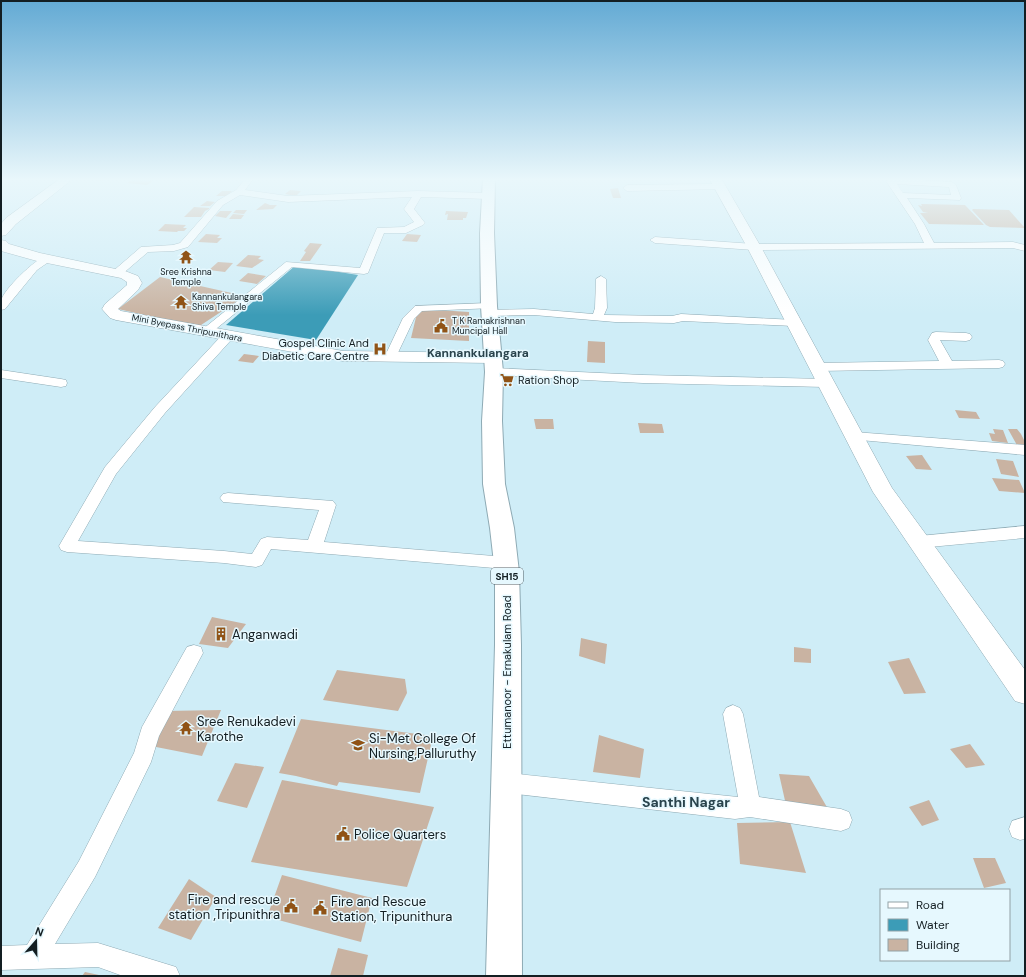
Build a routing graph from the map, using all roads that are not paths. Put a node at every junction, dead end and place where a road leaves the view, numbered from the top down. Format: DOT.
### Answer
graph roads {
  1 [pos="9,224"];
  2 [pos="202,224"];
  3 [pos="419,224"];
  4 [pos="488,224"];
  5 [pos="741,224"];
  6 [pos="918,224"];
  7 [pos="1,232"];
  8 [pos="655,240"];
  9 [pos="1,244"];
  10 [pos="930,246"];
  11 [pos="754,247"];
  12 [pos="1025,248"];
  13 [pos="46,259"];
  14 [pos="116,274"];
  15 [pos="601,279"];
  16 [pos="1,307"];
  17 [pos="489,310"];
  18 [pos="598,316"];
  19 [pos="794,323"];
  20 [pos="207,331"];
  21 [pos="228,336"];
  22 [pos="966,337"];
  23 [pos="391,356"];
  24 [pos="947,364"];
  25 [pos="999,364"];
  26 [pos="493,365"];
  27 [pos="1,374"];
  28 [pos="821,375"];
  29 [pos="60,383"];
  30 [pos="854,436"];
  31 [pos="1025,450"];
  32 [pos="228,498"];
  33 [pos="1025,532"];
  34 [pos="919,542"];
  35 [pos="314,547"];
  36 [pos="506,563"];
  37 [pos="194,653"];
  38 [pos="1025,692"];
  39 [pos="733,714"];
  40 [pos="507,784"];
  41 [pos="750,806"];
  42 [pos="841,820"];
  43 [pos="34,956"];
  44 [pos="1,958"];
  45 [pos="167,976"];
  46 [pos="504,976"];
  1 -- 7 [label="main road"];
  2 -- 14 [label="street"];
  3 -- 20 [label="street"];
  4 -- 17 [label="main road, Ettumanoor - Ernakulam Road / SH15"];
  5 -- 11 [label="main road"];
  6 -- 10 [label="street"];
  8 -- 11 [label="street"];
  9 -- 13 [label="main road, Mini Byepass Thripunithara"];
  10 -- 11 [label="street"];
  10 -- 12 [label="street"];
  11 -- 19 [label="main road"];
  13 -- 14 [label="main road, Mini Byepass Thripunithara"];
  13 -- 16 [label="street"];
  14 -- 20 [label="main road, Mini Byepass Thripunithara"];
  15 -- 18 [label="street"];
  17 -- 18 [label="street"];
  17 -- 23 [label="street"];
  17 -- 26 [label="main road, Ettumanoor - Ernakulam Road / SH15"];
  18 -- 19 [label="street"];
  19 -- 28 [label="main road"];
  20 -- 21 [label="main road, Mini Byepass Thripunithara"];
  21 -- 23 [label="main road, Mini Byepass Thripunithara"];
  21 -- 35 [label="street"];
  22 -- 24 [label="street"];
  23 -- 26 [label="main road, Mini Byepass Thripunithara"];
  24 -- 25 [label="street"];
  24 -- 28 [label="street"];
  26 -- 28 [label="street"];
  26 -- 36 [label="main road, Ettumanoor - Ernakulam Road / SH15"];
  27 -- 29 [label="street"];
  28 -- 30 [label="main road"];
  30 -- 31 [label="street"];
  30 -- 34 [label="main road"];
  32 -- 35 [label="street"];
  33 -- 34 [label="street"];
  34 -- 38 [label="main road"];
  35 -- 36 [label="street"];
  36 -- 40 [label="main road, Ettumanoor - Ernakulam Road / SH15"];
  37 -- 43 [label="street"];
  39 -- 41 [label="street"];
  40 -- 41 [label="street"];
  40 -- 46 [label="main road, Ettumanoor - Ernakulam Road / SH15"];
  41 -- 42 [label="street"];
  43 -- 44 [label="street"];
  43 -- 45 [label="street"];
}
